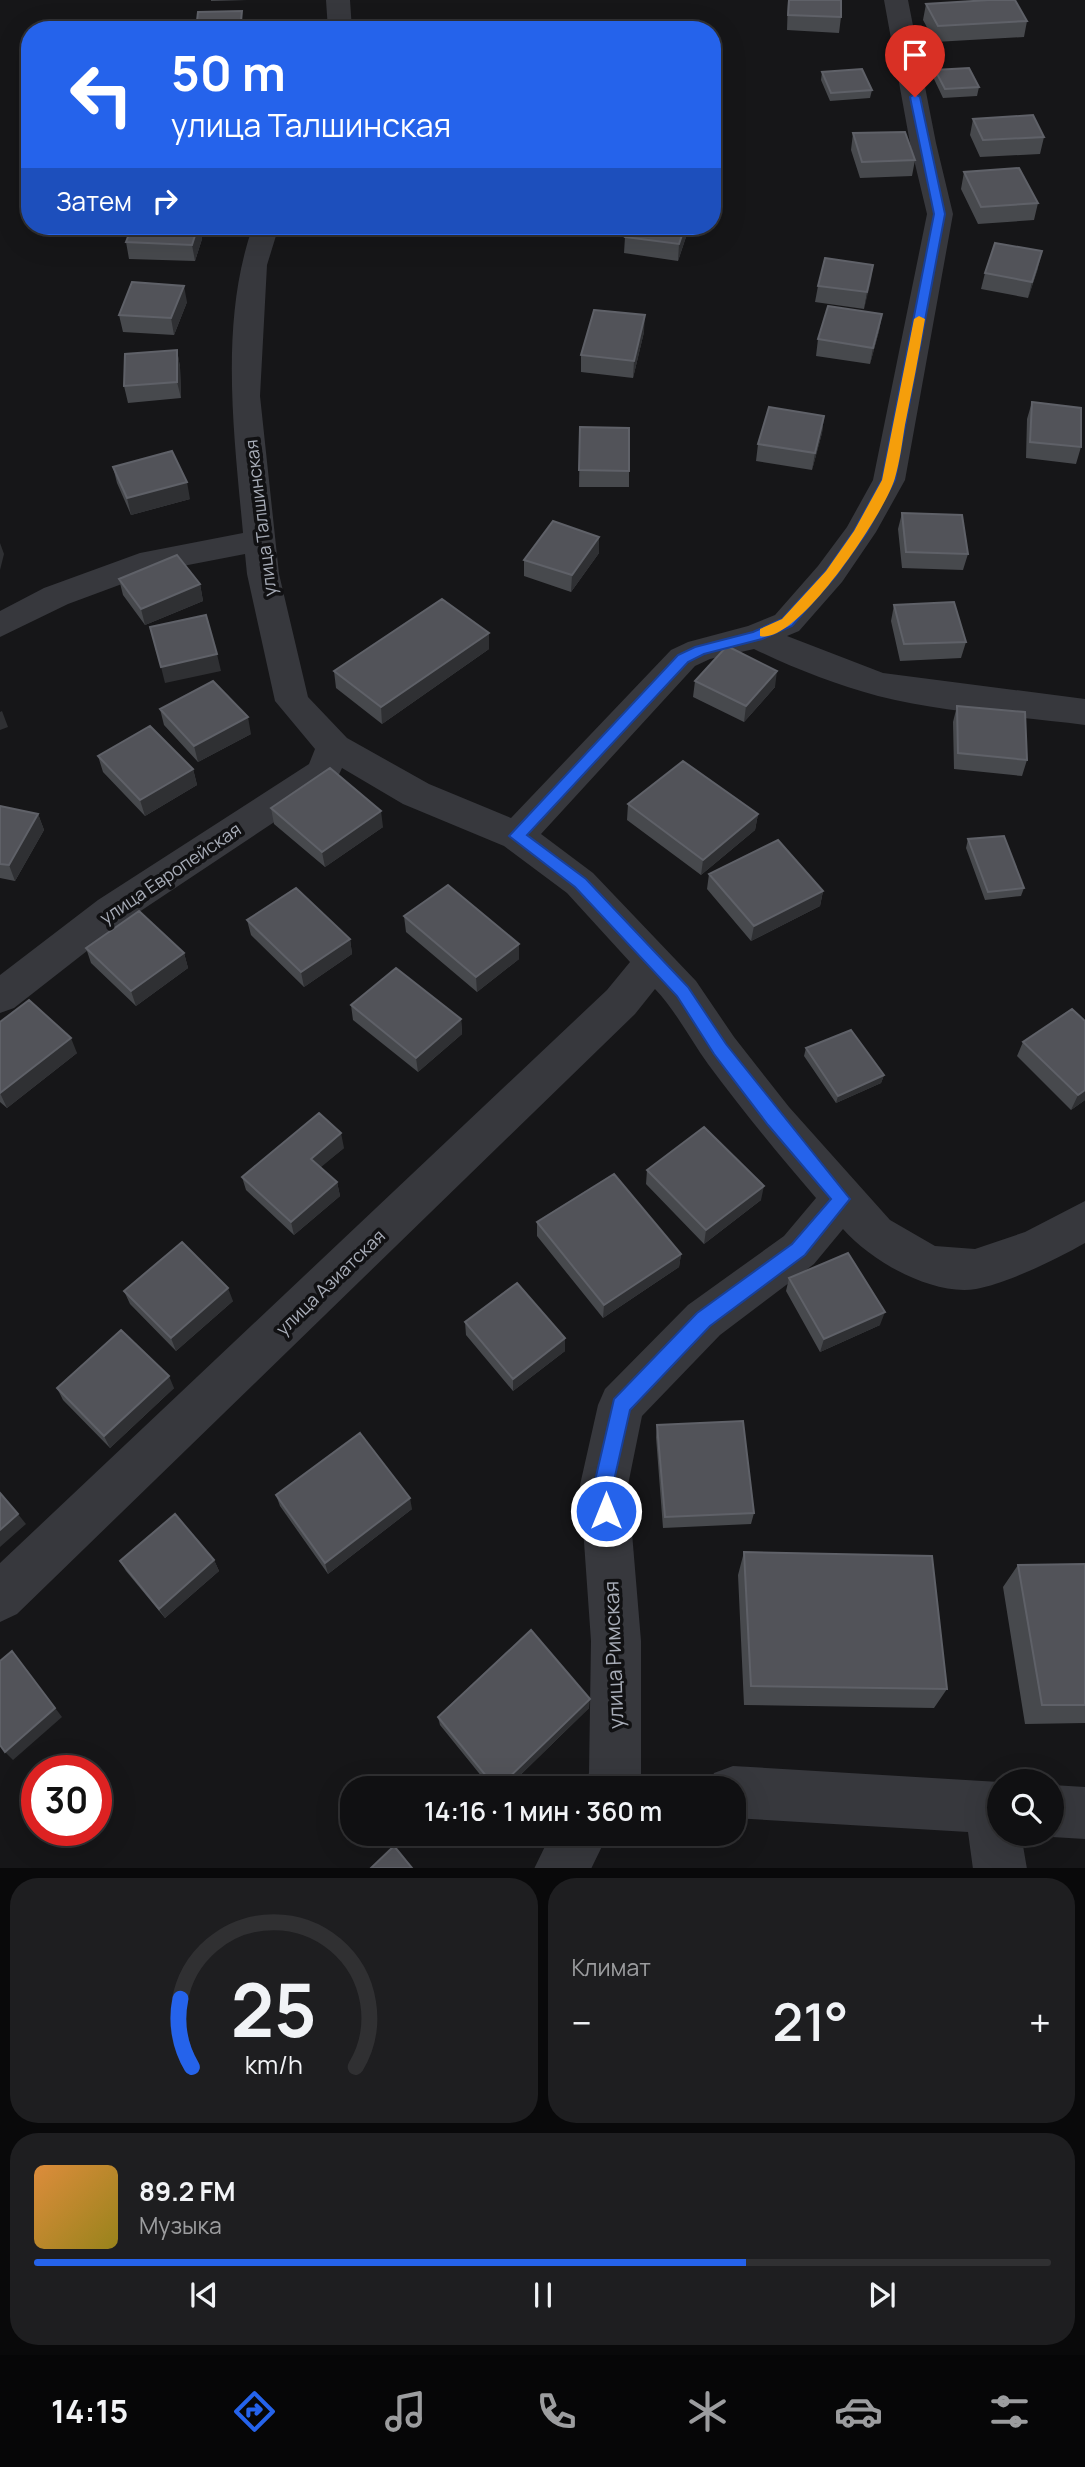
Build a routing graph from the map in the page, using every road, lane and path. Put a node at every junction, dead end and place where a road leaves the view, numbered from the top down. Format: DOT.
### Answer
graph roads {
  1 [pos="338,0"];
  2 [pos="896,0"];
  3 [pos="339,21"];
  4 [pos="264,235"];
  5 [pos="260,540"];
  6 [pos="0,625"];
  7 [pos="757,636"];
  8 [pos="1085,712"];
  9 [pos="334,747"];
  10 [pos="517,836"];
  11 [pos="654,961"];
  12 [pos="0,997"];
  13 [pos="842,1199"];
  14 [pos="1085,1220"];
  15 [pos="0,1597"];
  16 [pos="615,1776"];
  17 [pos="746,1793"];
  18 [pos="987,1807"];
  19 [pos="1064,1812"];
  20 [pos="1085,1813"];
  21 [pos="575,1846"];
  22 [pos="998,1846"];
  23 [pos="561,1868"];
  24 [pos="1000,1868"];
  1 -- 3 [label="street"];
  2 -- 7 [label="street"];
  4 -- 5 [label="street, улица Талшинская"];
  5 -- 6 [label="street"];
  5 -- 9 [label="street, улица Талшинская"];
  7 -- 8 [label="street"];
  7 -- 10 [label="street"];
  9 -- 10 [label="street, улица Талшинская"];
  9 -- 12 [label="street, улица Европейская"];
  10 -- 11 [label="street, улица Талшинская"];
  11 -- 13 [label="street, улица Талшинская"];
  11 -- 15 [label="street, улица Азиатская"];
  13 -- 14 [label="street, улица Талшинская"];
  13 -- 16 [label="street, улица Римская"];
  17 -- 18 [label="street"];
  19 -- 20 [label="street"];
  21 -- 23 [label="street"];
  22 -- 24 [label="street"];
}
